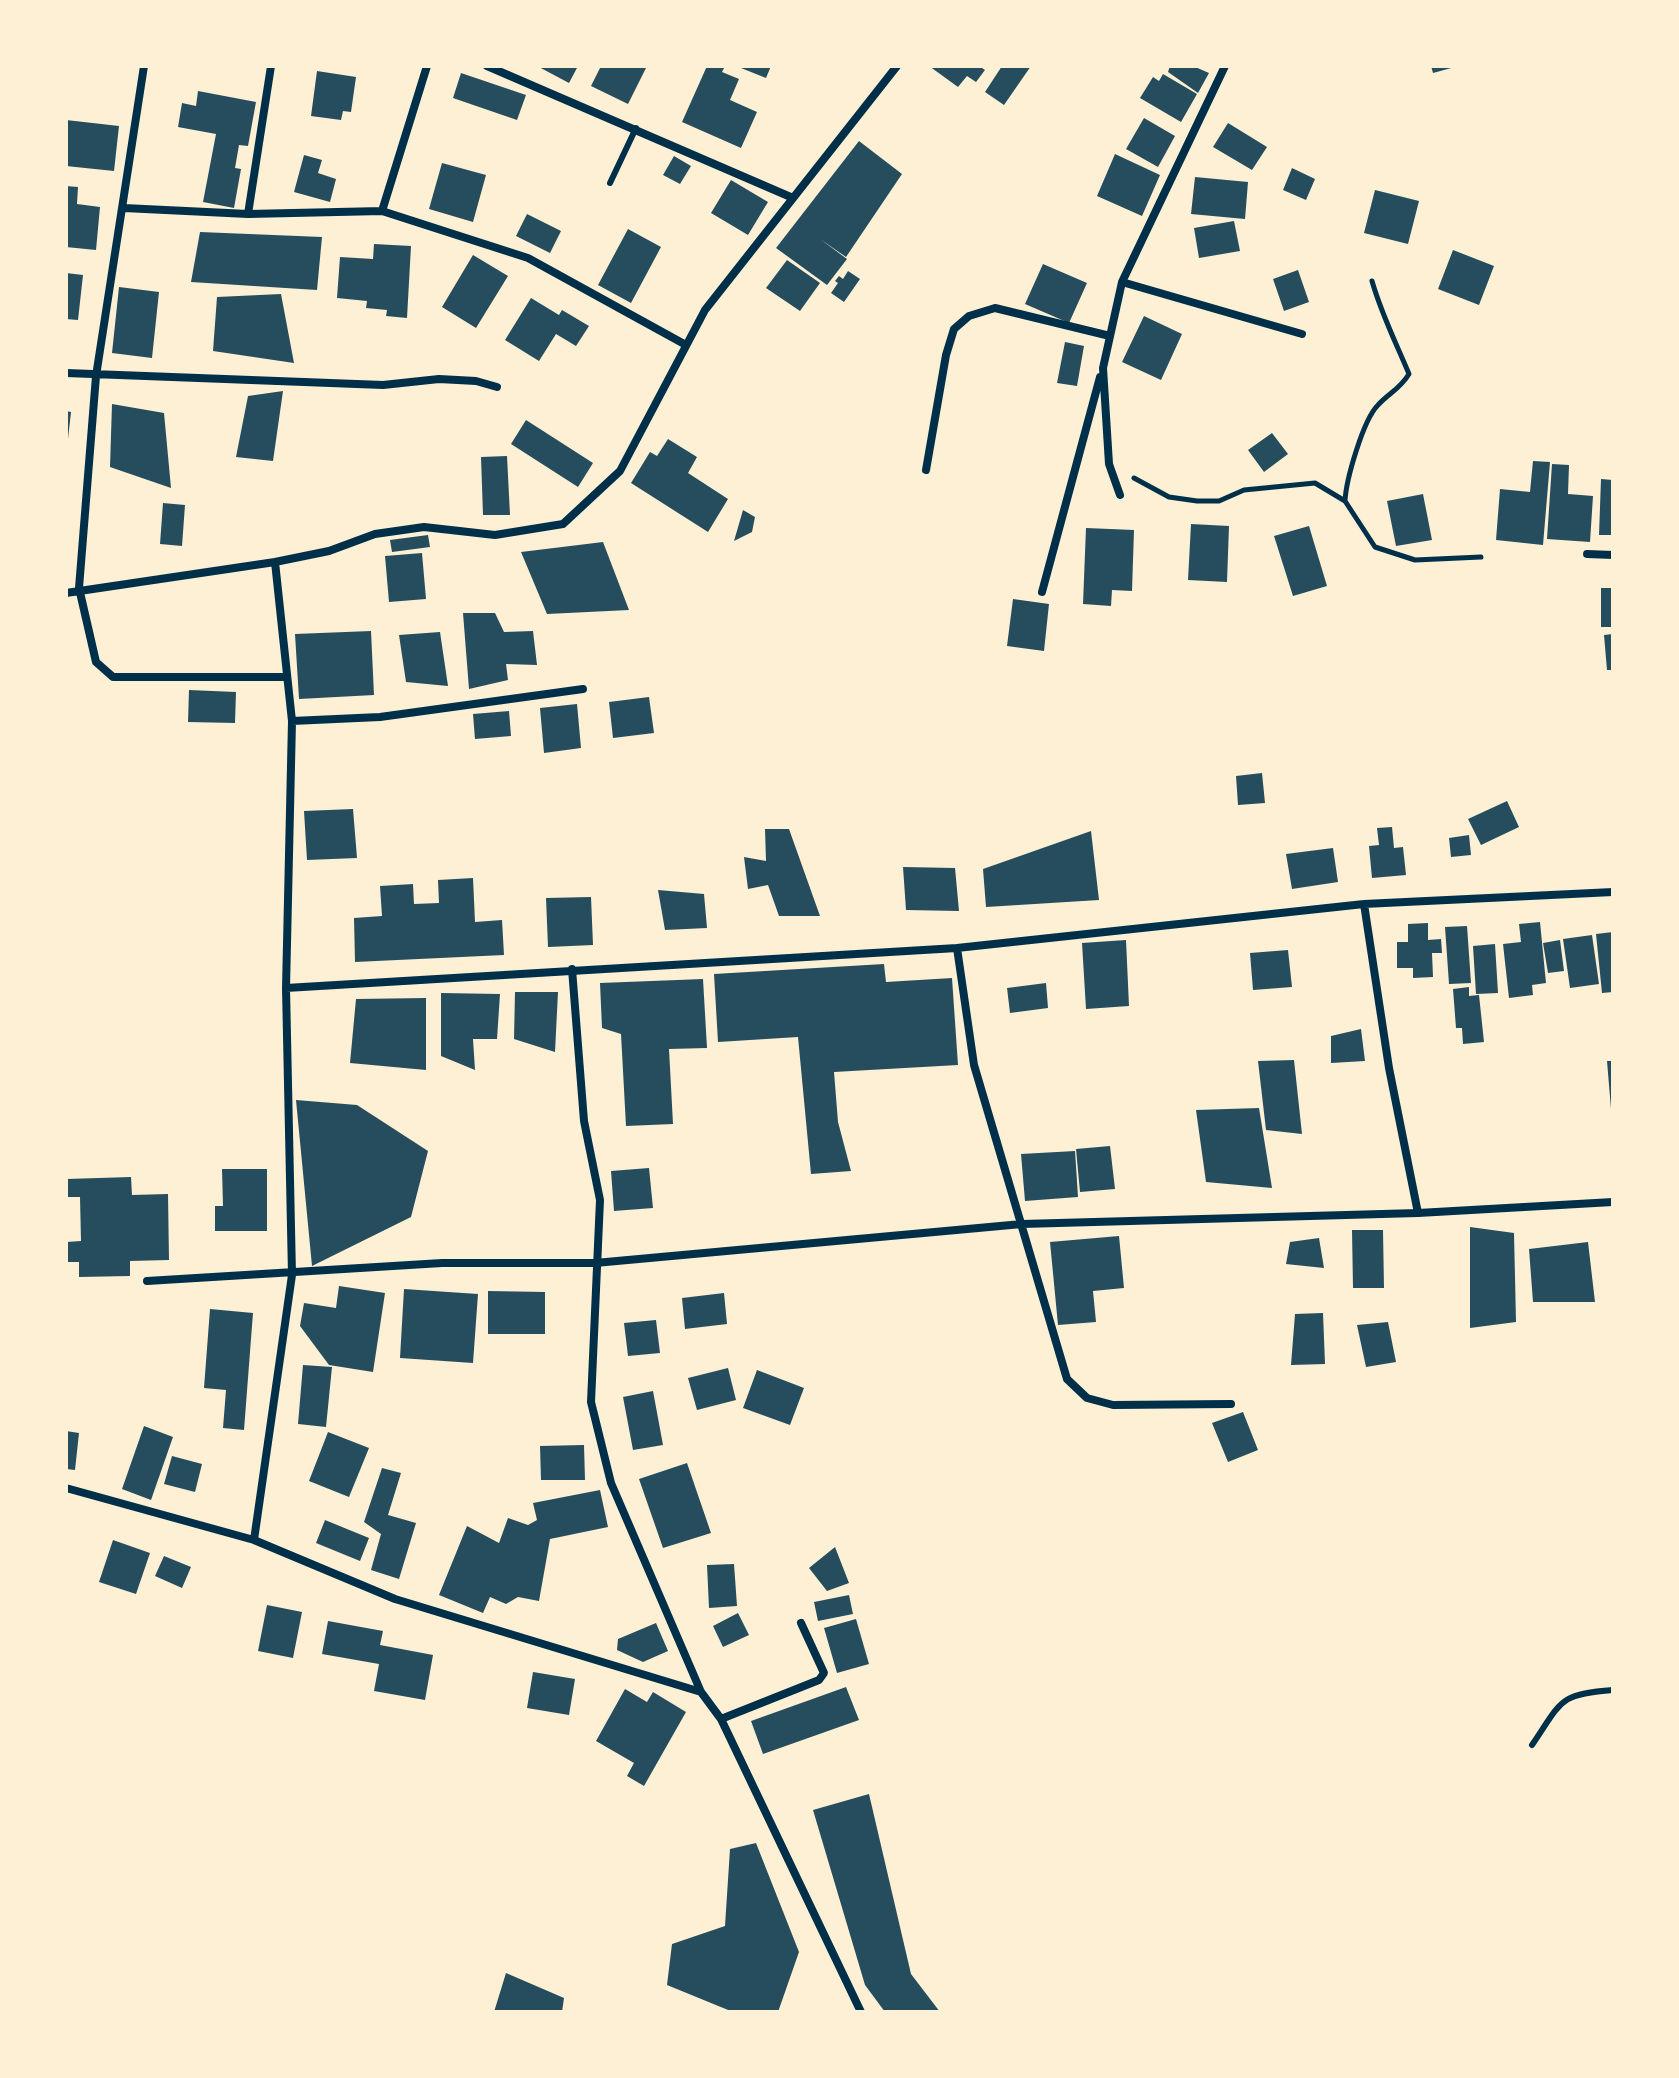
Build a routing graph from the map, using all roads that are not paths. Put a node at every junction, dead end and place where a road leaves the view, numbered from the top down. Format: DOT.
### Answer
graph roads {
  1 [pos="144,66"];
  2 [pos="271,66"];
  3 [pos="427,66"];
  4 [pos="487,66"];
  5 [pos="897,66"];
  6 [pos="1225,66"];
  7 [pos="636,128"];
  8 [pos="610,183"];
  9 [pos="793,198"];
  10 [pos="124,208"];
  11 [pos="382,211"];
  12 [pos="248,214"];
  13 [pos="1122,282"];
  14 [pos="1302,334"];
  15 [pos="1110,336"];
  16 [pos="686,345"];
  17 [pos="1103,368"];
  18 [pos="66,373"];
  19 [pos="96,376"];
  20 [pos="497,387"];
  21 [pos="926,470"];
  22 [pos="1120,495"];
  23 [pos="1587,554"];
  24 [pos="1613,555"];
  25 [pos="275,562"];
  26 [pos="79,588"];
  27 [pos="1042,592"];
  28 [pos="66,593"];
  29 [pos="285,677"];
  30 [pos="583,689"];
  31 [pos="292,721"];
  32 [pos="1613,892"];
  33 [pos="1364,904"];
  34 [pos="957,948"];
  35 [pos="572,969"];
  36 [pos="286,988"];
  37 [pos="1613,1202"];
  38 [pos="1418,1213"];
  39 [pos="1022,1224"];
  40 [pos="595,1263"];
  41 [pos="292,1275"];
  42 [pos="147,1281"];
  43 [pos="1231,1404"];
  44 [pos="66,1488"];
  45 [pos="254,1540"];
  46 [pos="801,1623"];
  47 [pos="1613,1690"];
  48 [pos="701,1692"];
  49 [pos="721,1719"];
  50 [pos="1532,1745"];
  51 [pos="861,2012"];
  1 -- 10 [label="street"];
  2 -- 12 [label="street"];
  3 -- 11 [label="street"];
  4 -- 7 [label="street"];
  5 -- 9 [label="street"];
  6 -- 13 [label="street"];
  7 -- 8 [label="lane"];
  7 -- 9 [label="street"];
  9 -- 16 [label="street"];
  10 -- 12 [label="street"];
  10 -- 19 [label="street"];
  11 -- 12 [label="street"];
  11 -- 16 [label="street"];
  13 -- 14 [label="street"];
  13 -- 15 [label="street"];
  15 -- 17 [label="street"];
  15 -- 21 [label="street"];
  16 -- 25 [label="street"];
  17 -- 22 [label="street"];
  17 -- 27 [label="street"];
  18 -- 19 [label="street"];
  19 -- 20 [label="street"];
  19 -- 26 [label="street"];
  23 -- 24 [label="street"];
  25 -- 26 [label="street"];
  25 -- 29 [label="street"];
  26 -- 28 [label="street"];
  26 -- 29 [label="street"];
  29 -- 31 [label="street"];
  30 -- 31 [label="street"];
  31 -- 36 [label="street"];
  32 -- 33 [label="street"];
  33 -- 34 [label="street"];
  33 -- 38 [label="street"];
  34 -- 35 [label="street"];
  34 -- 39 [label="street"];
  35 -- 36 [label="street"];
  35 -- 40 [label="street"];
  36 -- 41 [label="street"];
  37 -- 38 [label="street"];
  38 -- 39 [label="street"];
  39 -- 40 [label="street"];
  39 -- 43 [label="street"];
  40 -- 41 [label="street"];
  40 -- 48 [label="street"];
  41 -- 42 [label="street"];
  41 -- 45 [label="street"];
  44 -- 45 [label="street"];
  45 -- 48 [label="street"];
  46 -- 49 [label="street"];
  47 -- 50 [label="lane"];
  48 -- 49 [label="street"];
  49 -- 51 [label="street"];
}
